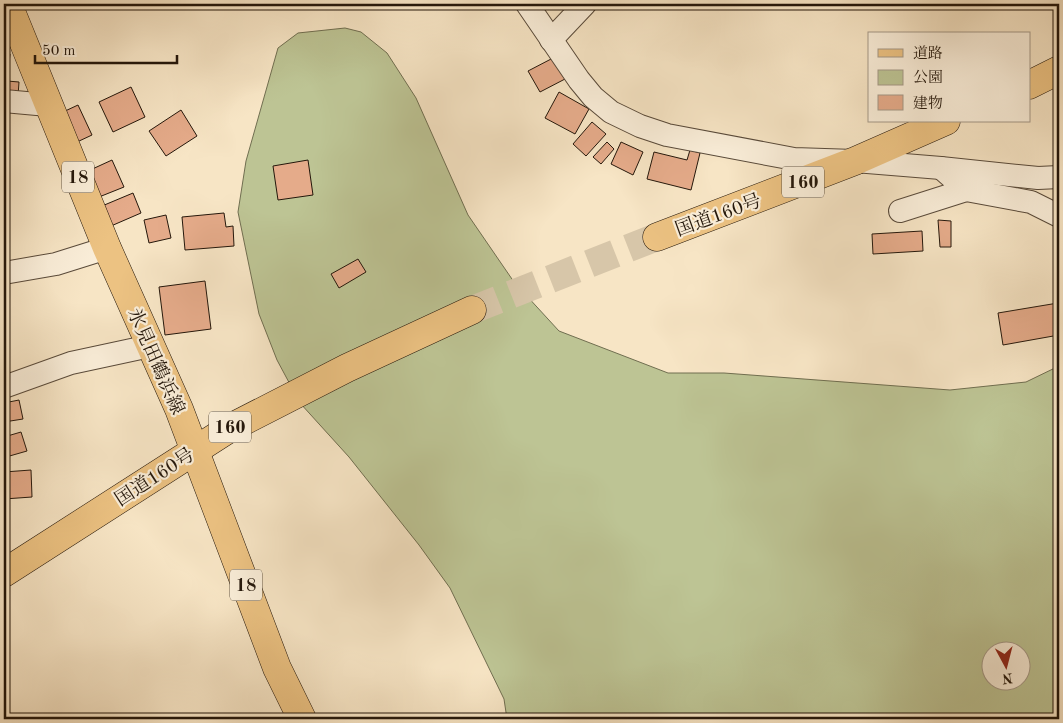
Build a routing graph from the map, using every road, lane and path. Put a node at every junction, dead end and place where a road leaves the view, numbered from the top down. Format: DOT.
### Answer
graph roads {
  1 [pos="8,4"];
  2 [pos="527,4"];
  3 [pos="585,4"];
  4 [pos="551,40"];
  5 [pos="1059,70"];
  6 [pos="1030,84"];
  7 [pos="4,101"];
  8 [pos="48,105"];
  9 [pos="944,122"];
  10 [pos="854,161"];
  11 [pos="941,168"];
  12 [pos="1059,177"];
  13 [pos="966,190"];
  14 [pos="900,211"];
  15 [pos="1059,216"];
  16 [pos="657,237"];
  17 [pos="107,248"];
  18 [pos="4,273"];
  19 [pos="472,310"];
  20 [pos="150,346"];
  21 [pos="4,387"];
  22 [pos="195,449"];
  23 [pos="4,573"];
  24 [pos="302,719"];
  1 -- 8 [label="main road, 氷見田鶴浜線 / 18"];
  2 -- 4 [label="street"];
  3 -- 4 [label="street"];
  4 -- 10 [label="street"];
  5 -- 6 [label="main road"];
  7 -- 8 [label="street"];
  8 -- 17 [label="main road, 氷見田鶴浜線 / 18"];
  9 -- 10 [label="main road, 国道160号 / 160"];
  10 -- 11 [label="street"];
  10 -- 16 [label="main road, 国道160号 / 160"];
  11 -- 12 [label="street"];
  11 -- 13 [label="street"];
  13 -- 14 [label="street"];
  13 -- 15 [label="street"];
  17 -- 18 [label="street"];
  17 -- 20 [label="main road, 氷見田鶴浜線 / 18"];
  19 -- 22 [label="main road, 国道160号 / 160"];
  20 -- 21 [label="street"];
  20 -- 22 [label="main road, 氷見田鶴浜線 / 18"];
  22 -- 23 [label="main road, 国道160号 / 160"];
  22 -- 24 [label="main road, 氷見田鶴浜線 / 18"];
}
